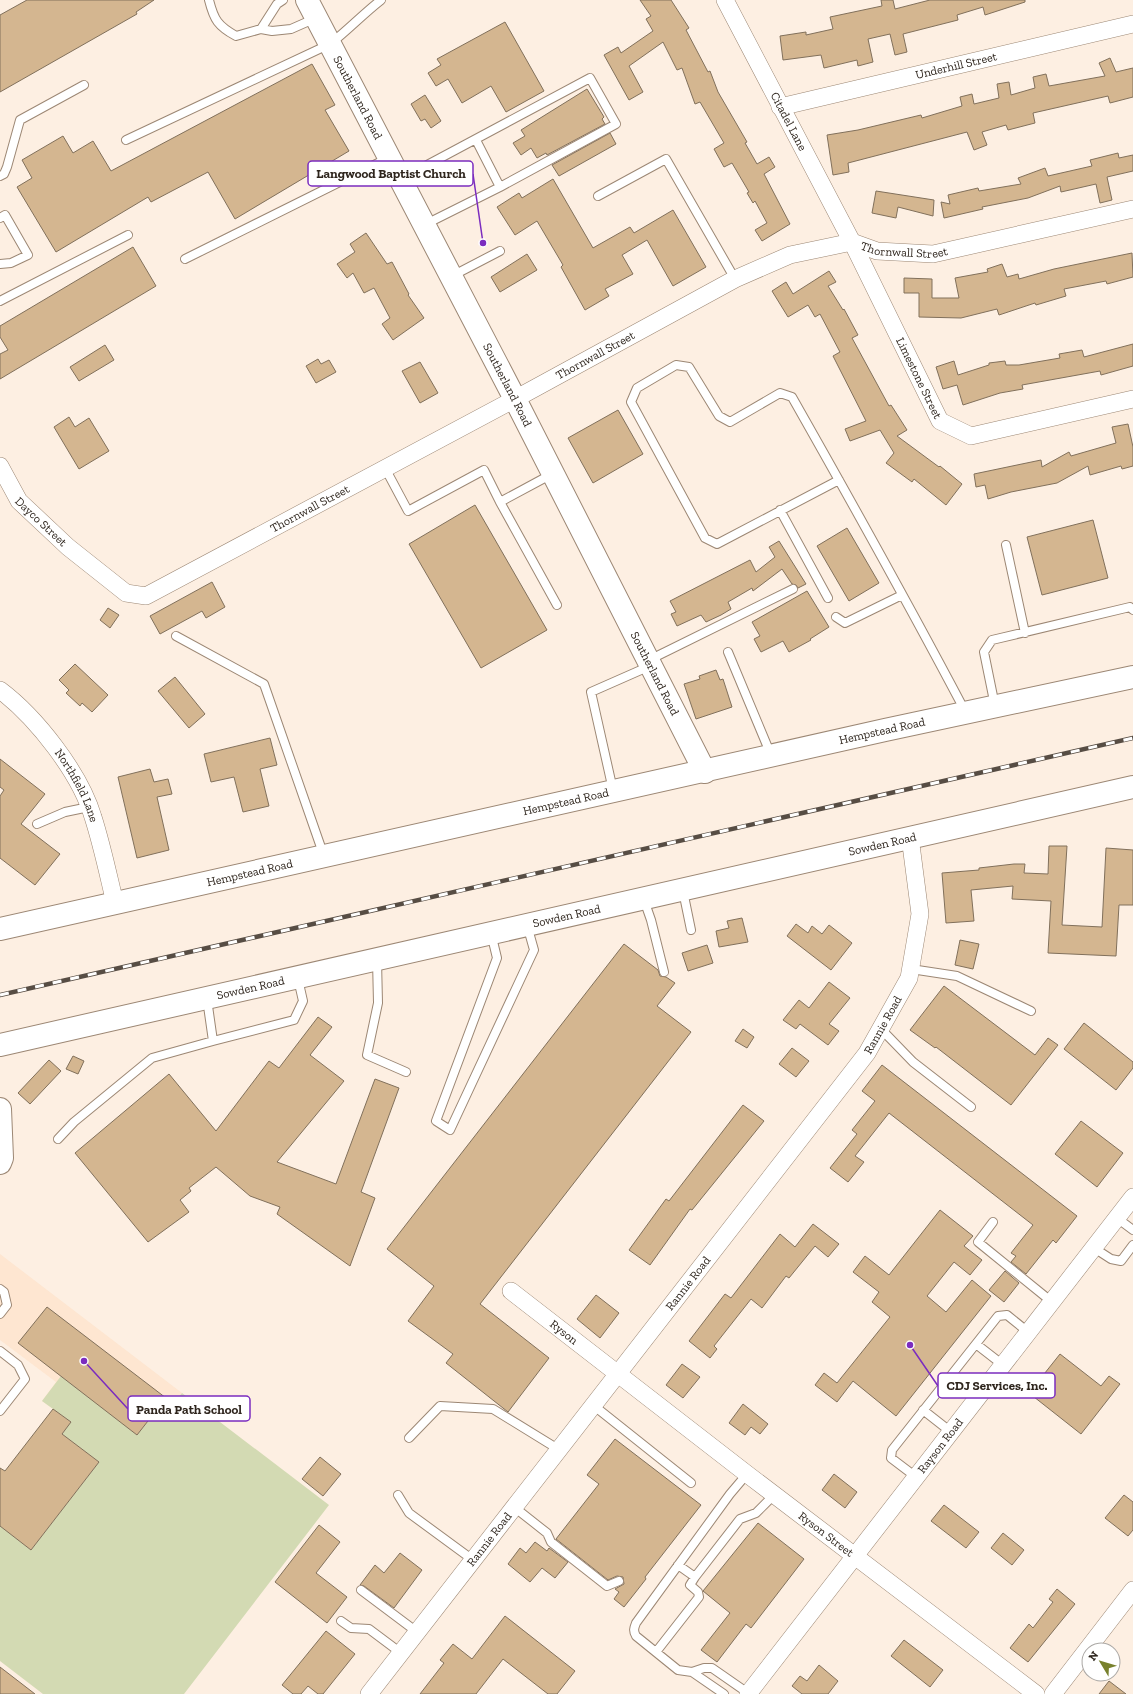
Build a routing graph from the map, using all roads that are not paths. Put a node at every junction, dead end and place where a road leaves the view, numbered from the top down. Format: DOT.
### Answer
graph roads {
  1 [pos="209,0"];
  2 [pos="283,0"];
  3 [pos="381,0"];
  4 [pos="725,0"];
  5 [pos="313,8"];
  6 [pos="1133,24"];
  7 [pos="261,29"];
  8 [pos="330,44"];
  9 [pos="84,85"];
  10 [pos="780,107"];
  11 [pos="126,140"];
  12 [pos="476,140"];
  13 [pos="389,158"];
  14 [pos="1,172"];
  15 [pos="401,180"];
  16 [pos="500,187"];
  17 [pos="598,196"];
  18 [pos="1133,209"];
  19 [pos="0,218"];
  20 [pos="425,225"];
  21 [pos="128,235"];
  22 [pos="852,242"];
  23 [pos="500,250"];
  24 [pos="185,259"];
  25 [pos="0,264"];
  26 [pos="451,276"];
  27 [pos="734,279"];
  28 [pos="0,302"];
  29 [pos="515,399"];
  30 [pos="1133,399"];
  31 [pos="0,466"];
  32 [pos="386,468"];
  33 [pos="553,474"];
  34 [pos="839,480"];
  35 [pos="500,502"];
  36 [pos="780,510"];
  37 [pos="1006,545"];
  38 [pos="94,568"];
  39 [pos="793,589"];
  40 [pos="902,595"];
  41 [pos="828,598"];
  42 [pos="557,605"];
  43 [pos="1133,610"];
  44 [pos="836,617"];
  45 [pos="1025,632"];
  46 [pos="176,636"];
  47 [pos="728,652"];
  48 [pos="650,663"];
  49 [pos="1133,677"];
  50 [pos="0,690"];
  51 [pos="995,707"];
  52 [pos="966,713"];
  53 [pos="771,756"];
  54 [pos="705,772"];
  55 [pos="1133,787"];
  56 [pos="614,792"];
  57 [pos="89,807"];
  58 [pos="37,824"];
  59 [pos="910,837"];
  60 [pos="324,856"];
  61 [pos="682,889"];
  62 [pos="642,898"];
  63 [pos="115,903"];
  64 [pos="527,925"];
  65 [pos="0,929"];
  66 [pos="691,930"];
  67 [pos="491,933"];
  68 [pos="376,959"];
  69 [pos="910,969"];
  70 [pos="664,972"];
  71 [pos="298,977"];
  72 [pos="206,998"];
  73 [pos="1031,1010"];
  74 [pos="881,1029"];
  75 [pos="213,1041"];
  76 [pos="0,1045"];
  77 [pos="406,1072"];
  78 [pos="971,1107"];
  79 [pos="0,1109"];
  80 [pos="58,1139"];
  81 [pos="0,1163"];
  82 [pos="1133,1197"];
  83 [pos="1117,1218"];
  84 [pos="993,1222"];
  85 [pos="1133,1230"];
  86 [pos="1133,1246"];
  87 [pos="1094,1248"];
  88 [pos="0,1289"];
  89 [pos="511,1291"];
  90 [pos="1052,1302"];
  91 [pos="0,1314"];
  92 [pos="1028,1332"];
  93 [pos="976,1344"];
  94 [pos="0,1351"];
  95 [pos="1003,1365"];
  96 [pos="617,1374"];
  97 [pos="592,1405"];
  98 [pos="923,1410"];
  99 [pos="0,1412"];
  100 [pos="951,1432"];
  101 [pos="409,1438"];
  102 [pos="558,1449"];
  103 [pos="747,1474"];
  104 [pos="916,1477"];
  105 [pos="692,1483"];
  106 [pos="775,1494"];
  107 [pos="398,1495"];
  108 [pos="514,1507"];
  109 [pos="855,1556"];
  110 [pos="473,1560"];
  111 [pos="678,1565"];
  112 [pos="695,1577"];
  113 [pos="619,1581"];
  114 [pos="361,1590"];
  115 [pos="1133,1590"];
  116 [pos="341,1621"];
  117 [pos="417,1632"];
  118 [pos="656,1652"];
  119 [pos="401,1653"];
  120 [pos="692,1672"];
  121 [pos="369,1694"];
  122 [pos="724,1694"];
  123 [pos="748,1694"];
  124 [pos="1036,1694"];
  125 [pos="1053,1694"];
  1 -- 7 [label="lane"];
  2 -- 7 [label="lane"];
  3 -- 8 [label="lane"];
  4 -- 10 [label="street, Citadel Lane"];
  5 -- 7 [label="lane"];
  5 -- 8 [label="street, Southerland Road"];
  6 -- 10 [label="street, Underhill Street"];
  8 -- 11 [label="lane"];
  8 -- 13 [label="street, Southerland Road"];
  9 -- 14 [label="lane"];
  10 -- 22 [label="street, Citadel Lane"];
  12 -- 15 [label="lane"];
  12 -- 16 [label="lane"];
  12 -- 16 [label="lane"];
  13 -- 15 [label="street, Southerland Road"];
  13 -- 24 [label="lane"];
  15 -- 20 [label="street, Southerland Road"];
  16 -- 20 [label="lane"];
  17 -- 27 [label="lane"];
  18 -- 22 [label="street, Thornwall Street"];
  19 -- 25 [label="lane"];
  20 -- 26 [label="street, Southerland Road"];
  21 -- 28 [label="lane"];
  22 -- 27 [label="street, Thornwall Street"];
  22 -- 30 [label="street, Limestone Street"];
  23 -- 26 [label="lane"];
  26 -- 29 [label="street, Southerland Road"];
  27 -- 29 [label="street, Thornwall Street"];
  29 -- 32 [label="street, Thornwall Street"];
  29 -- 33 [label="street, Southerland Road"];
  31 -- 38 [label="street, Dayco Street"];
  32 -- 35 [label="lane"];
  32 -- 38 [label="street, Thornwall Street"];
  33 -- 35 [label="lane"];
  33 -- 48 [label="street, Southerland Road"];
  34 -- 36 [label="lane"];
  34 -- 36 [label="lane"];
  34 -- 40 [label="lane"];
  35 -- 42 [label="lane"];
  36 -- 41 [label="lane"];
  37 -- 45 [label="lane"];
  39 -- 48 [label="lane"];
  40 -- 44 [label="lane"];
  40 -- 52 [label="lane"];
  43 -- 45 [label="lane"];
  45 -- 51 [label="lane"];
  46 -- 60 [label="lane"];
  47 -- 53 [label="lane"];
  48 -- 54 [label="street, Southerland Road"];
  48 -- 56 [label="lane"];
  49 -- 51 [label="street, Hempstead Road"];
  50 -- 57 [label="street, Northfield Lane"];
  51 -- 52 [label="street, Hempstead Road"];
  52 -- 53 [label="street, Hempstead Road"];
  53 -- 54 [label="street, Hempstead Road"];
  54 -- 56 [label="street, Hempstead Road"];
  55 -- 59 [label="street, Sowden Road"];
  56 -- 60 [label="street, Hempstead Road"];
  57 -- 58 [label="lane"];
  57 -- 63 [label="street, Northfield Lane"];
  59 -- 61 [label="street, Sowden Road"];
  59 -- 69 [label="street, Rannie Road"];
  60 -- 63 [label="street, Hempstead Road"];
  61 -- 62 [label="street, Sowden Road"];
  61 -- 66 [label="lane"];
  62 -- 64 [label="street, Sowden Road"];
  62 -- 70 [label="lane"];
  63 -- 65 [label="street, Hempstead Road"];
  64 -- 67 [label="street, Sowden Road"];
  64 -- 67 [label="lane"];
  67 -- 68 [label="street, Sowden Road"];
  68 -- 71 [label="street, Sowden Road"];
  68 -- 77 [label="lane"];
  69 -- 73 [label="lane"];
  69 -- 74 [label="street, Rannie Road"];
  71 -- 72 [label="street, Sowden Road"];
  71 -- 75 [label="lane"];
  72 -- 75 [label="lane"];
  72 -- 76 [label="street, Sowden Road"];
  74 -- 78 [label="lane"];
  74 -- 96 [label="street, Rannie Road"];
  75 -- 80 [label="lane"];
  79 -- 81 [label="street"];
  82 -- 83 [label="street, Rayson Road"];
  83 -- 85 [label="lane"];
  83 -- 87 [label="street, Rayson Road"];
  84 -- 90 [label="lane"];
  86 -- 87 [label="lane"];
  87 -- 90 [label="street, Rayson Road"];
  88 -- 91 [label="lane"];
  89 -- 96 [label="street, Ryson"];
  90 -- 92 [label="street, Rayson Road"];
  92 -- 93 [label="lane"];
  92 -- 95 [label="street, Rayson Road"];
  93 -- 95 [label="lane"];
  93 -- 98 [label="lane"];
  94 -- 99 [label="lane"];
  95 -- 100 [label="street, Rayson Road"];
  96 -- 97 [label="street, Rannie Road"];
  96 -- 103 [label="street, Ryson Street"];
  97 -- 102 [label="street, Rannie Road"];
  97 -- 105 [label="lane"];
  98 -- 100 [label="lane"];
  98 -- 104 [label="lane"];
  100 -- 104 [label="street, Rayson Road"];
  101 -- 102 [label="lane"];
  102 -- 108 [label="street, Rannie Road"];
  103 -- 106 [label="street, Ryson Street"];
  103 -- 111 [label="lane"];
  104 -- 109 [label="street, Rayson Road"];
  106 -- 109 [label="street, Ryson Street"];
  106 -- 112 [label="lane"];
  107 -- 110 [label="lane"];
  108 -- 110 [label="street, Rannie Road"];
  108 -- 113 [label="lane"];
  109 -- 123 [label="street, Rayson Road"];
  109 -- 124 [label="street, Ryson Street"];
  110 -- 117 [label="street, Rannie Road"];
  111 -- 112 [label="lane"];
  111 -- 118 [label="lane"];
  112 -- 118 [label="lane"];
  114 -- 117 [label="lane"];
  115 -- 125 [label="street"];
  116 -- 119 [label="lane"];
  117 -- 119 [label="street, Rannie Road"];
  118 -- 120 [label="lane"];
  119 -- 121 [label="street, Rannie Road"];
  120 -- 122 [label="lane"];
  120 -- 123 [label="lane"];
}
